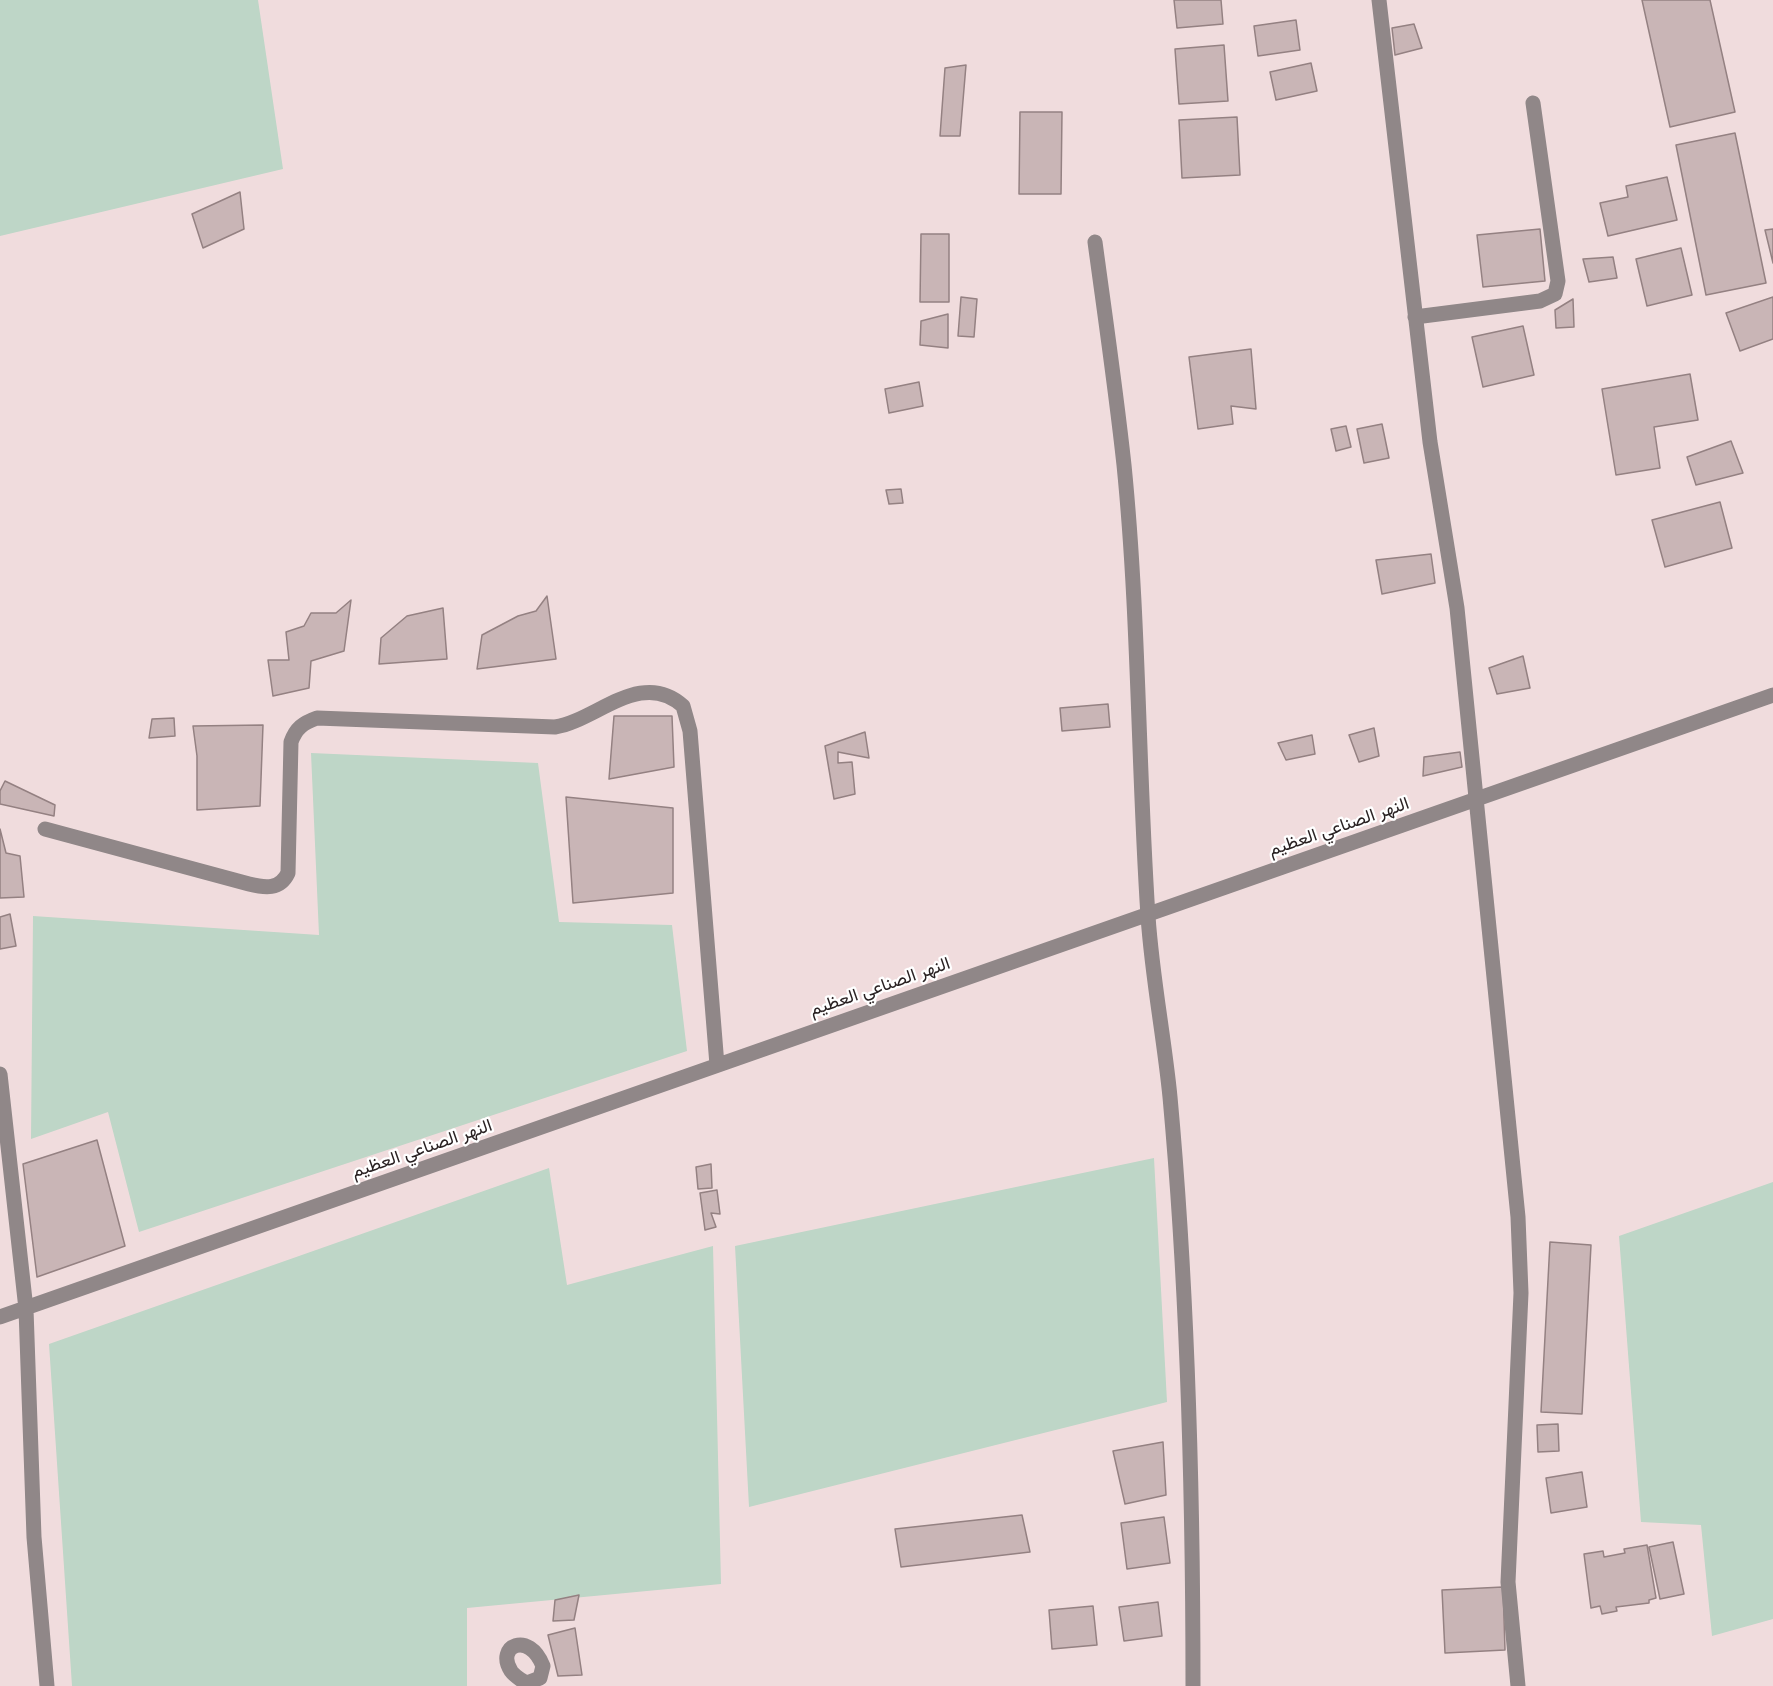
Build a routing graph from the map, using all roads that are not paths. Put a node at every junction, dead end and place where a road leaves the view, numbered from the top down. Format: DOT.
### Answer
graph roads {
  1 [pos="1379,0"];
  2 [pos="1533,103"];
  3 [pos="1095,242"];
  4 [pos="1416,317"];
  5 [pos="1773,695"];
  6 [pos="1478,799"];
  7 [pos="45,830"];
  8 [pos="1148,913"];
  9 [pos="717,1065"];
  10 [pos="0,1074"];
  11 [pos="26,1309"];
  12 [pos="0,1317"];
  13 [pos="47,1686"];
  14 [pos="1193,1686"];
  15 [pos="1518,1686"];
  1 -- 4 [label="street"];
  2 -- 4 [label="street"];
  3 -- 8 [label="street"];
  4 -- 6 [label="street"];
  5 -- 6 [label="street, النهر الصناعي العظيم"];
  6 -- 8 [label="street, النهر الصناعي العظيم"];
  6 -- 15 [label="street"];
  7 -- 9 [label="street"];
  8 -- 9 [label="street, النهر الصناعي العظيم"];
  8 -- 14 [label="street"];
  9 -- 11 [label="street, النهر الصناعي العظيم"];
  10 -- 11 [label="street"];
  11 -- 12 [label="street, النهر الصناعي العظيم"];
  11 -- 13 [label="street"];
}
